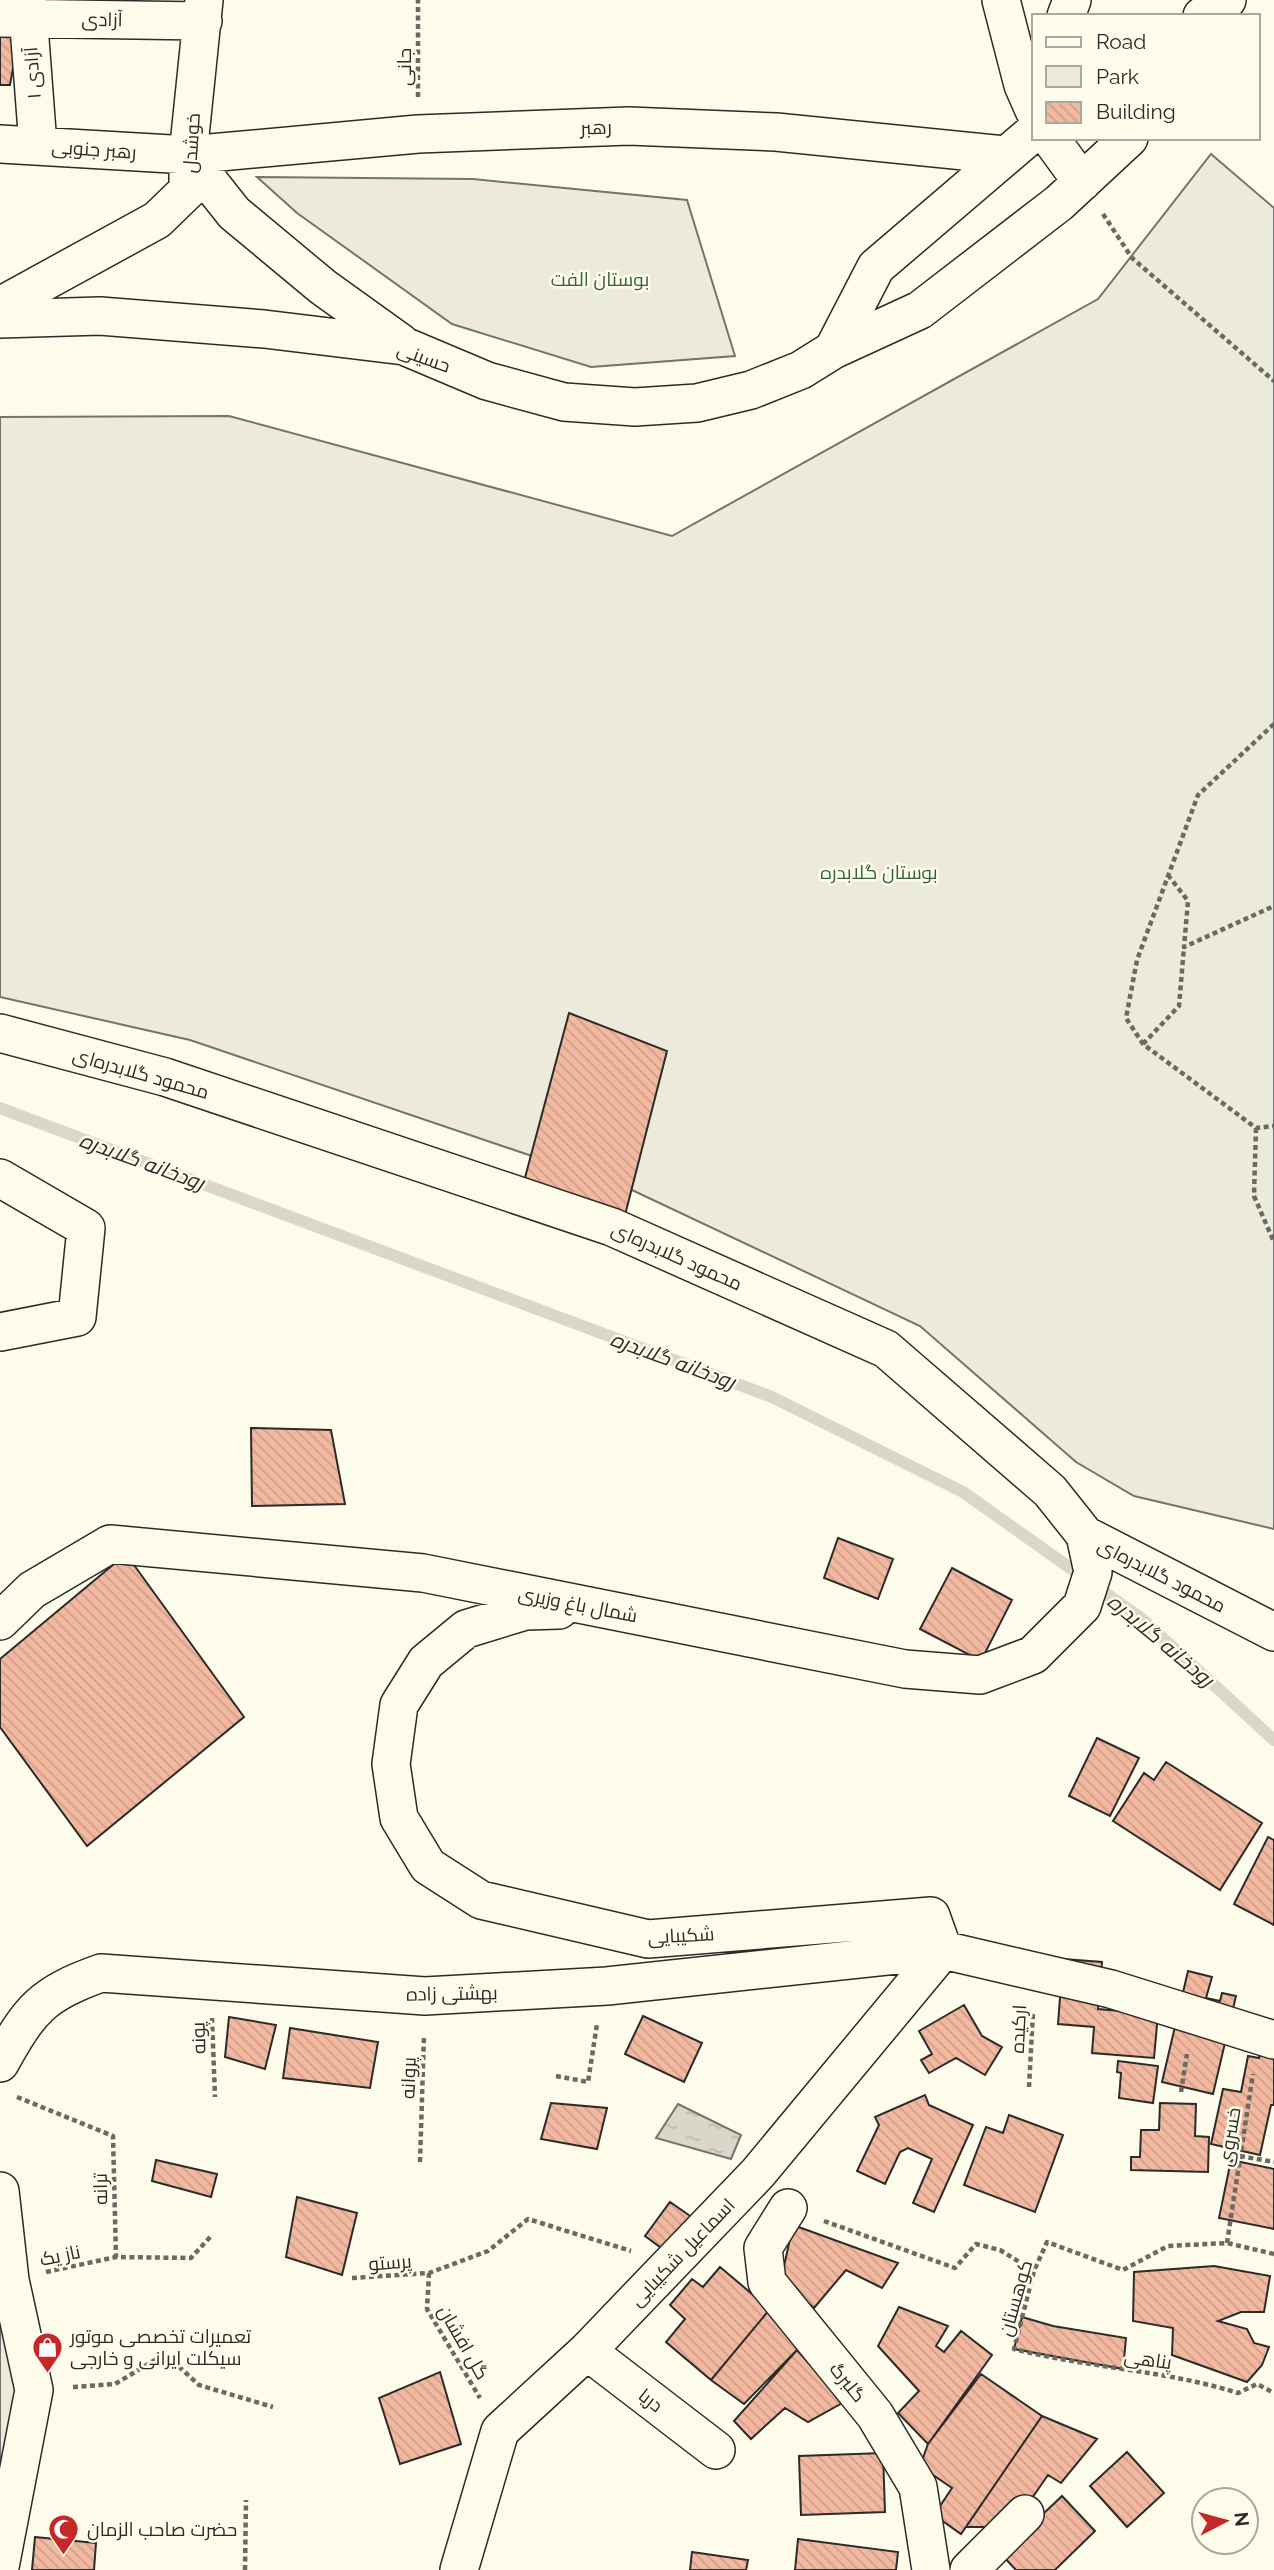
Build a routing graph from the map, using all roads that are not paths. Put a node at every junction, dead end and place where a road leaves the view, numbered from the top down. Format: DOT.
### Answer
graph roads {
  1 [pos="1001,0"];
  2 [pos="1227,0"];
  3 [pos="204,10"];
  4 [pos="18,12"];
  5 [pos="1205,14"];
  6 [pos="1031,88"];
  7 [pos="1032,134"];
  8 [pos="1051,140"];
  9 [pos="1127,140"];
  10 [pos="0,144"];
  11 [pos="38,145"];
  12 [pos="188,155"];
  13 [pos="1004,155"];
  14 [pos="1082,182"];
  15 [pos="0,306"];
  16 [pos="0,319"];
  17 [pos="404,346"];
  18 [pos="834,350"];
  19 [pos="0,1033"];
  20 [pos="0,1178"];
  21 [pos="0,1332"];
  22 [pos="1085,1535"];
  23 [pos="595,1607"];
  24 [pos="0,1621"];
  25 [pos="1274,1632"];
  26 [pos="943,1950"];
  27 [pos="1266,2037"];
  28 [pos="6,2079"];
  29 [pos="752,2179"];
  30 [pos="0,2191"];
  31 [pos="587,2351"];
  32 [pos="716,2450"];
  33 [pos="1025,2514"];
  34 [pos="0,2567"];
  35 [pos="459,2570"];
  36 [pos="930,2570"];
  37 [pos="969,2570"];
  1 -- 6 [label="street"];
  2 -- 5 [label="street"];
  3 -- 4 [label="street, آزادی"];
  3 -- 12 [label="street, خوشدل"];
  4 -- 11 [label="street, آزادی ۱"];
  7 -- 13 [label="street"];
  8 -- 14 [label="street"];
  9 -- 14 [label="street, حسینی"];
  10 -- 11 [label="street, رهبر جنوبی"];
  11 -- 12 [label="street, رهبر جنوبی"];
  12 -- 13 [label="street, رهبر"];
  12 -- 15 [label="street, خوشدل"];
  12 -- 17 [label="street"];
  13 -- 18 [label="street"];
  14 -- 18 [label="street, حسینی"];
  16 -- 17 [label="street, حسینی"];
  17 -- 18 [label="street, حسینی"];
  19 -- 22 [label="street, محمود گلابدره‌ای"];
  20 -- 21 [label="street"];
  22 -- 23 [label="street, شمال باغ وزیری"];
  22 -- 25 [label="street, محمود گلابدره‌ای"];
  23 -- 24 [label="street, شمال باغ وزیری"];
  23 -- 26 [label="street, شکیبایی"];
  26 -- 27 [label="street"];
  26 -- 28 [label="street, بهشتی زاده"];
  26 -- 29 [label="street, اسماعیل شکیبایی"];
  29 -- 31 [label="street, اسماعیل شکیبایی"];
  29 -- 36 [label="street, گلبرگ"];
  30 -- 34 [label="street"];
  31 -- 32 [label="street, دریا"];
  31 -- 35 [label="street, اسماعیل شکیبایی"];
  33 -- 37 [label="street"];
}
